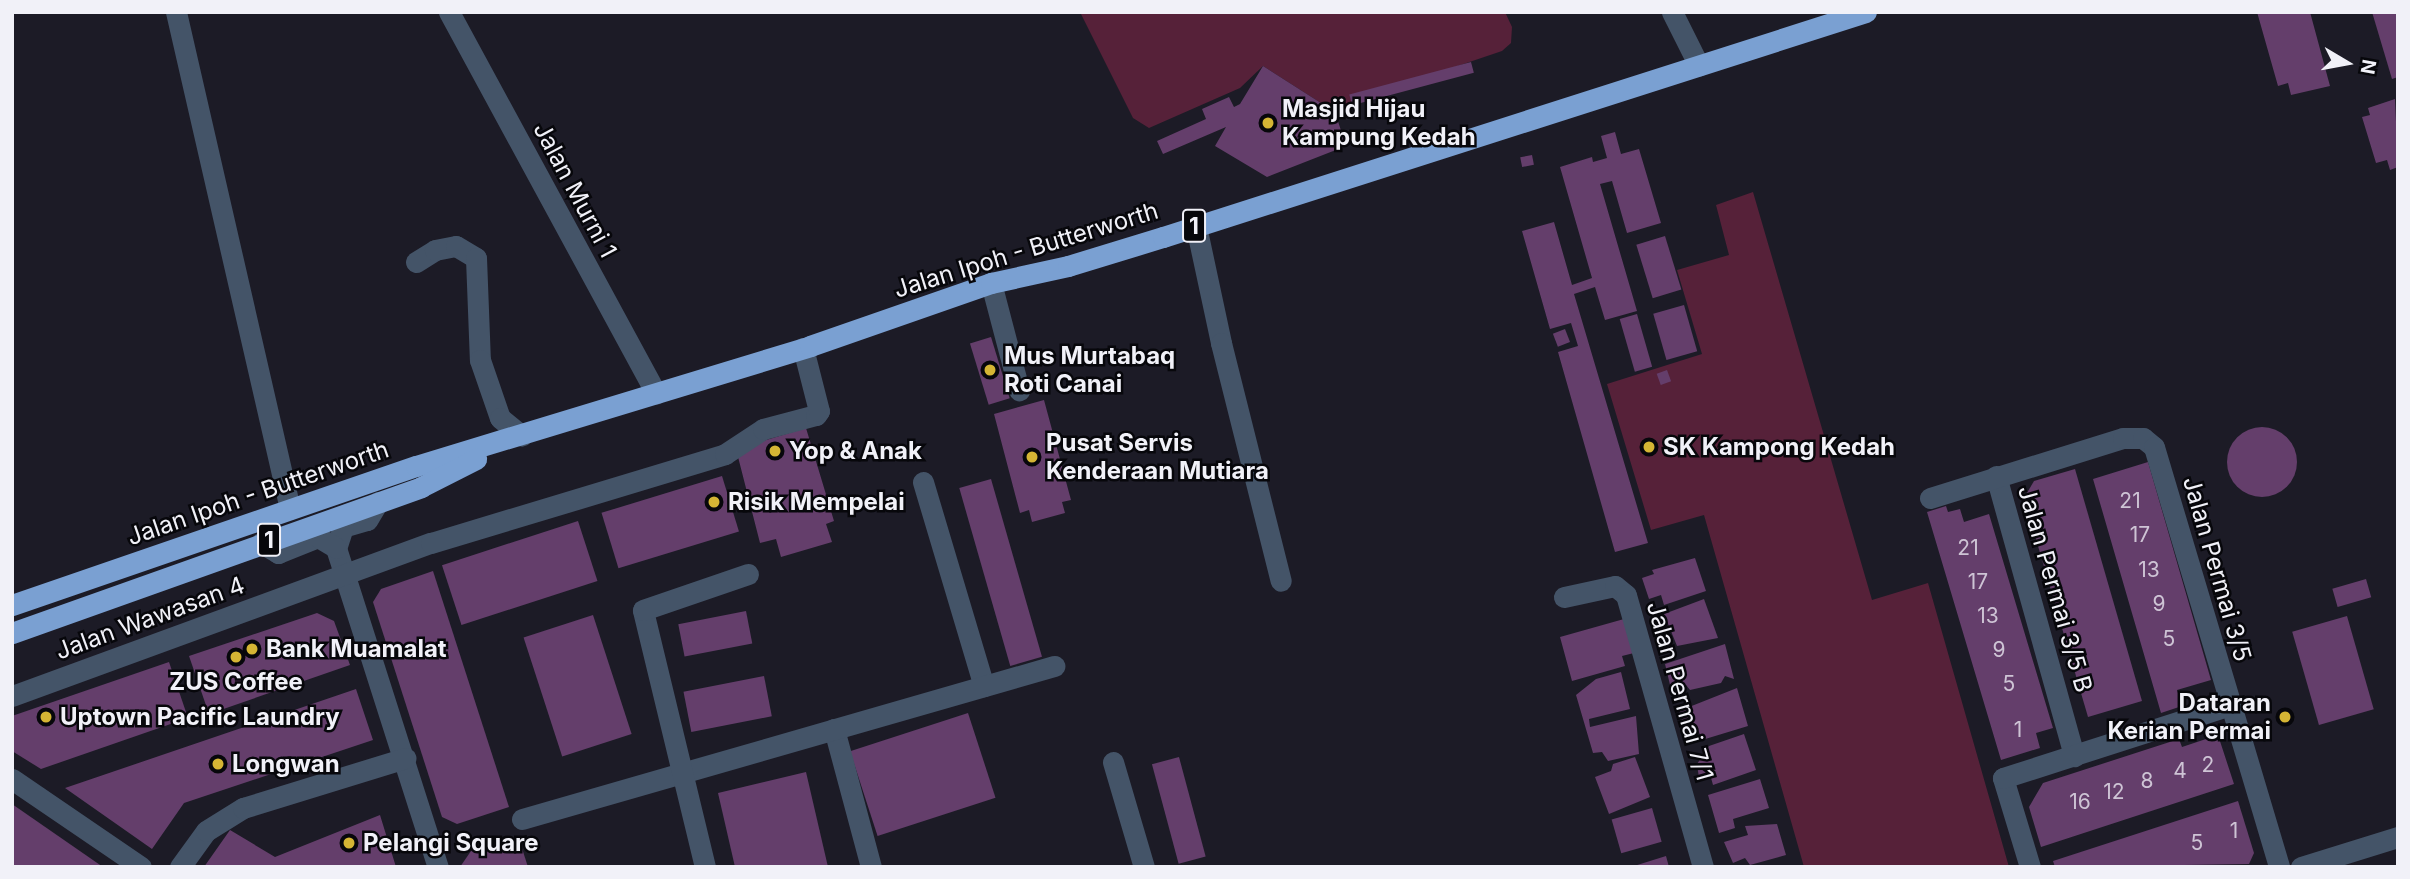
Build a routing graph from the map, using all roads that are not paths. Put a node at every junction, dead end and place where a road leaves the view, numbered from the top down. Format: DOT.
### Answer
graph roads {
  1 [pos="176,12"];
  2 [pos="449,12"];
  3 [pos="1672,12"];
  4 [pos="1866,12"];
  5 [pos="1699,66"];
  6 [pos="1196,226"];
  7 [pos="416,262"];
  8 [pos="991,283"];
  9 [pos="803,348"];
  10 [pos="1019,390"];
  11 [pos="656,394"];
  12 [pos="522,436"];
  13 [pos="1996,476"];
  14 [pos="923,482"];
  15 [pos="1930,498"];
  16 [pos="378,502"];
  17 [pos="290,509"];
  18 [pos="261,543"];
  19 [pos="336,548"];
  20 [pos="345,574"];
  21 [pos="748,574"];
  22 [pos="1281,581"];
  23 [pos="1563,597"];
  24 [pos="12,604"];
  25 [pos="12,633"];
  26 [pos="1054,666"];
  27 [pos="984,686"];
  28 [pos="12,696"];
  29 [pos="2230,705"];
  30 [pos="834,729"];
  31 [pos="2074,755"];
  32 [pos="406,758"];
  33 [pos="1113,762"];
  34 [pos="685,772"];
  35 [pos="12,779"];
  36 [pos="522,819"];
  37 [pos="2398,837"];
  38 [pos="141,867"];
  39 [pos="180,867"];
  40 [pos="438,867"];
  41 [pos="705,867"];
  42 [pos="871,867"];
  43 [pos="1144,867"];
  44 [pos="1703,867"];
  45 [pos="2030,867"];
  46 [pos="2279,867"];
  47 [pos="2301,867"];
  1 -- 17 [label="street"];
  2 -- 11 [label="street, Jalan Murni 1"];
  3 -- 5 [label="street"];
  4 -- 5 [label="highway, Jalan Ipoh - Butterworth / 1"];
  5 -- 6 [label="highway, Jalan Ipoh - Butterworth / 1"];
  6 -- 8 [label="highway, Jalan Ipoh - Butterworth / 1"];
  6 -- 22 [label="street"];
  7 -- 12 [label="street"];
  8 -- 9 [label="highway, Jalan Ipoh - Butterworth / 1"];
  8 -- 10 [label="street"];
  9 -- 11 [label="highway, Jalan Ipoh - Butterworth / 1"];
  9 -- 20 [label="street, Jalan Wawasan 4"];
  11 -- 12 [label="highway, Jalan Ipoh - Butterworth / 1"];
  12 -- 16 [label="highway, Jalan Ipoh - Butterworth / 1"];
  12 -- 17 [label="highway, Jalan Ipoh - Butterworth / 1"];
  13 -- 15 [label="street"];
  13 -- 29 [label="street, Jalan Permai 3/5"];
  13 -- 31 [label="street, Jalan Permai 3/5 B"];
  14 -- 27 [label="street"];
  16 -- 18 [label="highway, Jalan Ipoh - Butterworth / 1"];
  16 -- 19 [label="street"];
  17 -- 24 [label="highway, Jalan Ipoh - Butterworth / 1"];
  18 -- 19 [label="street"];
  18 -- 25 [label="highway, Jalan Ipoh - Butterworth / 1"];
  19 -- 20 [label="street"];
  20 -- 28 [label="street, Jalan Wawasan 4"];
  20 -- 32 [label="street"];
  21 -- 34 [label="street"];
  23 -- 44 [label="street, Jalan Permai 7/1"];
  26 -- 27 [label="street"];
  27 -- 30 [label="street"];
  29 -- 31 [label="street"];
  29 -- 46 [label="street, Jalan Permai 3/5"];
  30 -- 34 [label="street"];
  30 -- 42 [label="street"];
  31 -- 45 [label="street"];
  32 -- 39 [label="street"];
  32 -- 40 [label="street"];
  33 -- 43 [label="street"];
  34 -- 36 [label="street"];
  34 -- 41 [label="street"];
  35 -- 38 [label="street"];
  37 -- 47 [label="street"];
}
